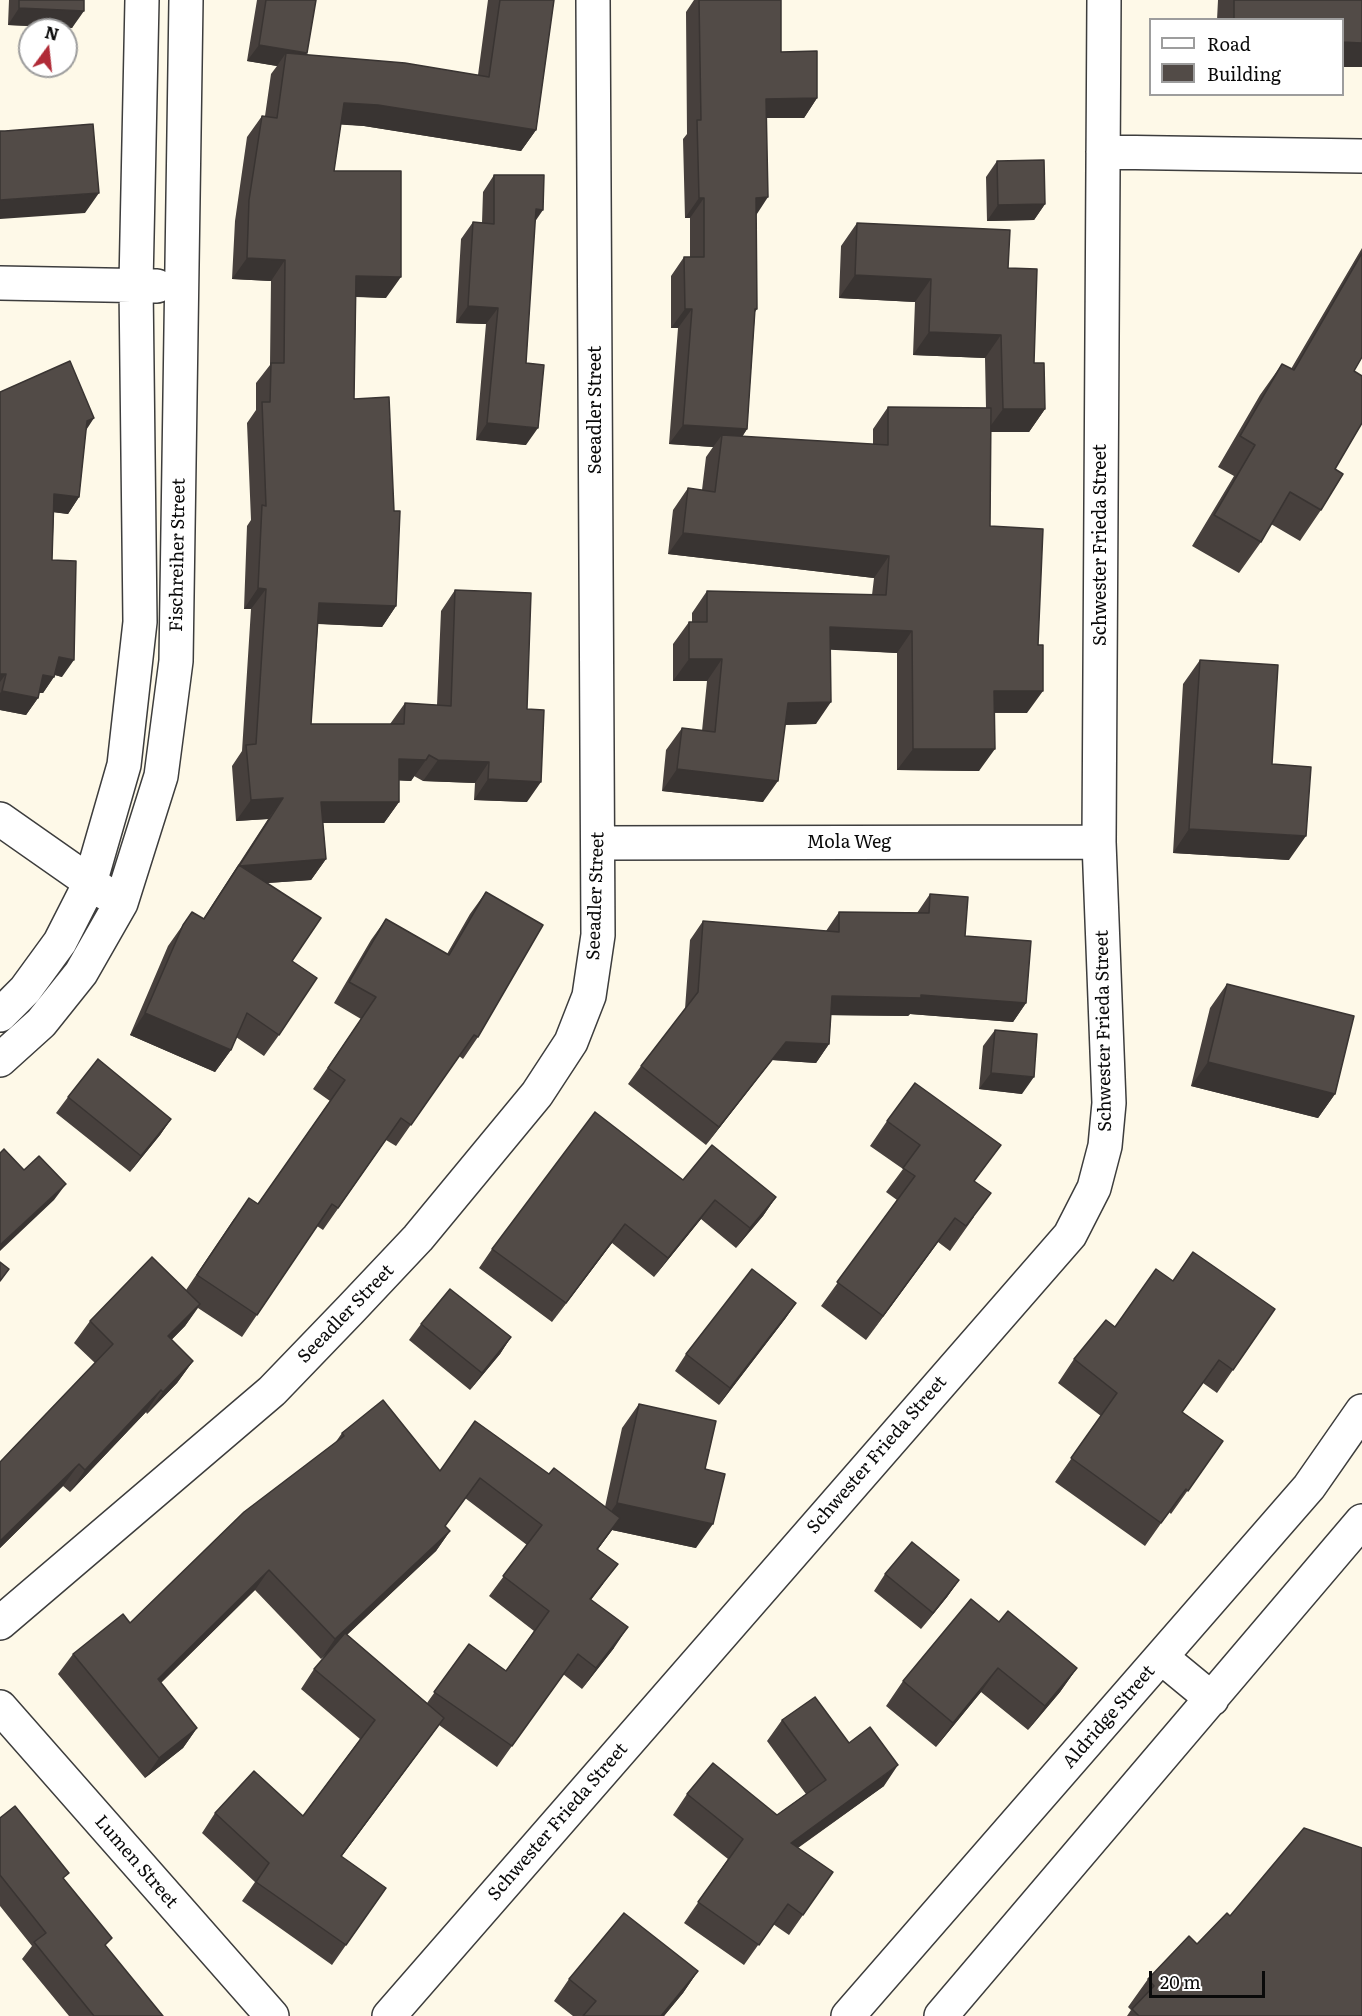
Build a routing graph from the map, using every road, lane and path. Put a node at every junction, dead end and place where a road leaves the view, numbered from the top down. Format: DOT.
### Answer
graph roads {
  1 [pos="142,0"];
  2 [pos="186,0"];
  3 [pos="593,0"];
  4 [pos="1104,0"];
  5 [pos="1103,152"];
  6 [pos="1362,156"];
  7 [pos="0,283"];
  8 [pos="136,285"];
  9 [pos="182,287"];
  10 [pos="0,819"];
  11 [pos="1099,842"];
  12 [pos="598,843"];
  13 [pos="90,883"];
  14 [pos="122,903"];
  15 [pos="0,1015"];
  16 [pos="0,1060"];
  17 [pos="1362,1411"];
  18 [pos="1362,1521"];
  19 [pos="0,1623"];
  20 [pos="1161,1657"];
  21 [pos="1212,1699"];
  22 [pos="0,1707"];
  23 [pos="272,2016"];
  24 [pos="389,2016"];
  25 [pos="848,2016"];
  26 [pos="941,2016"];
  1 -- 8 [label="street, Fischreiher Street"];
  2 -- 9 [label="street, Fischreiher Street"];
  3 -- 12 [label="street, Seeadler Street"];
  4 -- 5 [label="street, Schwester Frieda Street"];
  5 -- 6 [label="street"];
  5 -- 11 [label="street, Schwester Frieda Street"];
  7 -- 8 [label="street"];
  8 -- 9 [label="street"];
  8 -- 13 [label="street, Fischreiher Street"];
  9 -- 14 [label="street, Fischreiher Street"];
  10 -- 13 [label="street"];
  11 -- 12 [label="street, Mola Weg"];
  11 -- 24 [label="street, Schwester Frieda Street"];
  12 -- 19 [label="street, Seeadler Street"];
  13 -- 14 [label="street"];
  13 -- 15 [label="street, Fischreiher Street"];
  14 -- 16 [label="street, Fischreiher Street"];
  17 -- 20 [label="street, Aldridge Street"];
  18 -- 21 [label="street"];
  20 -- 21 [label="street"];
  20 -- 25 [label="street, Aldridge Street"];
  21 -- 26 [label="street"];
  22 -- 23 [label="street, Lumen Street"];
}
